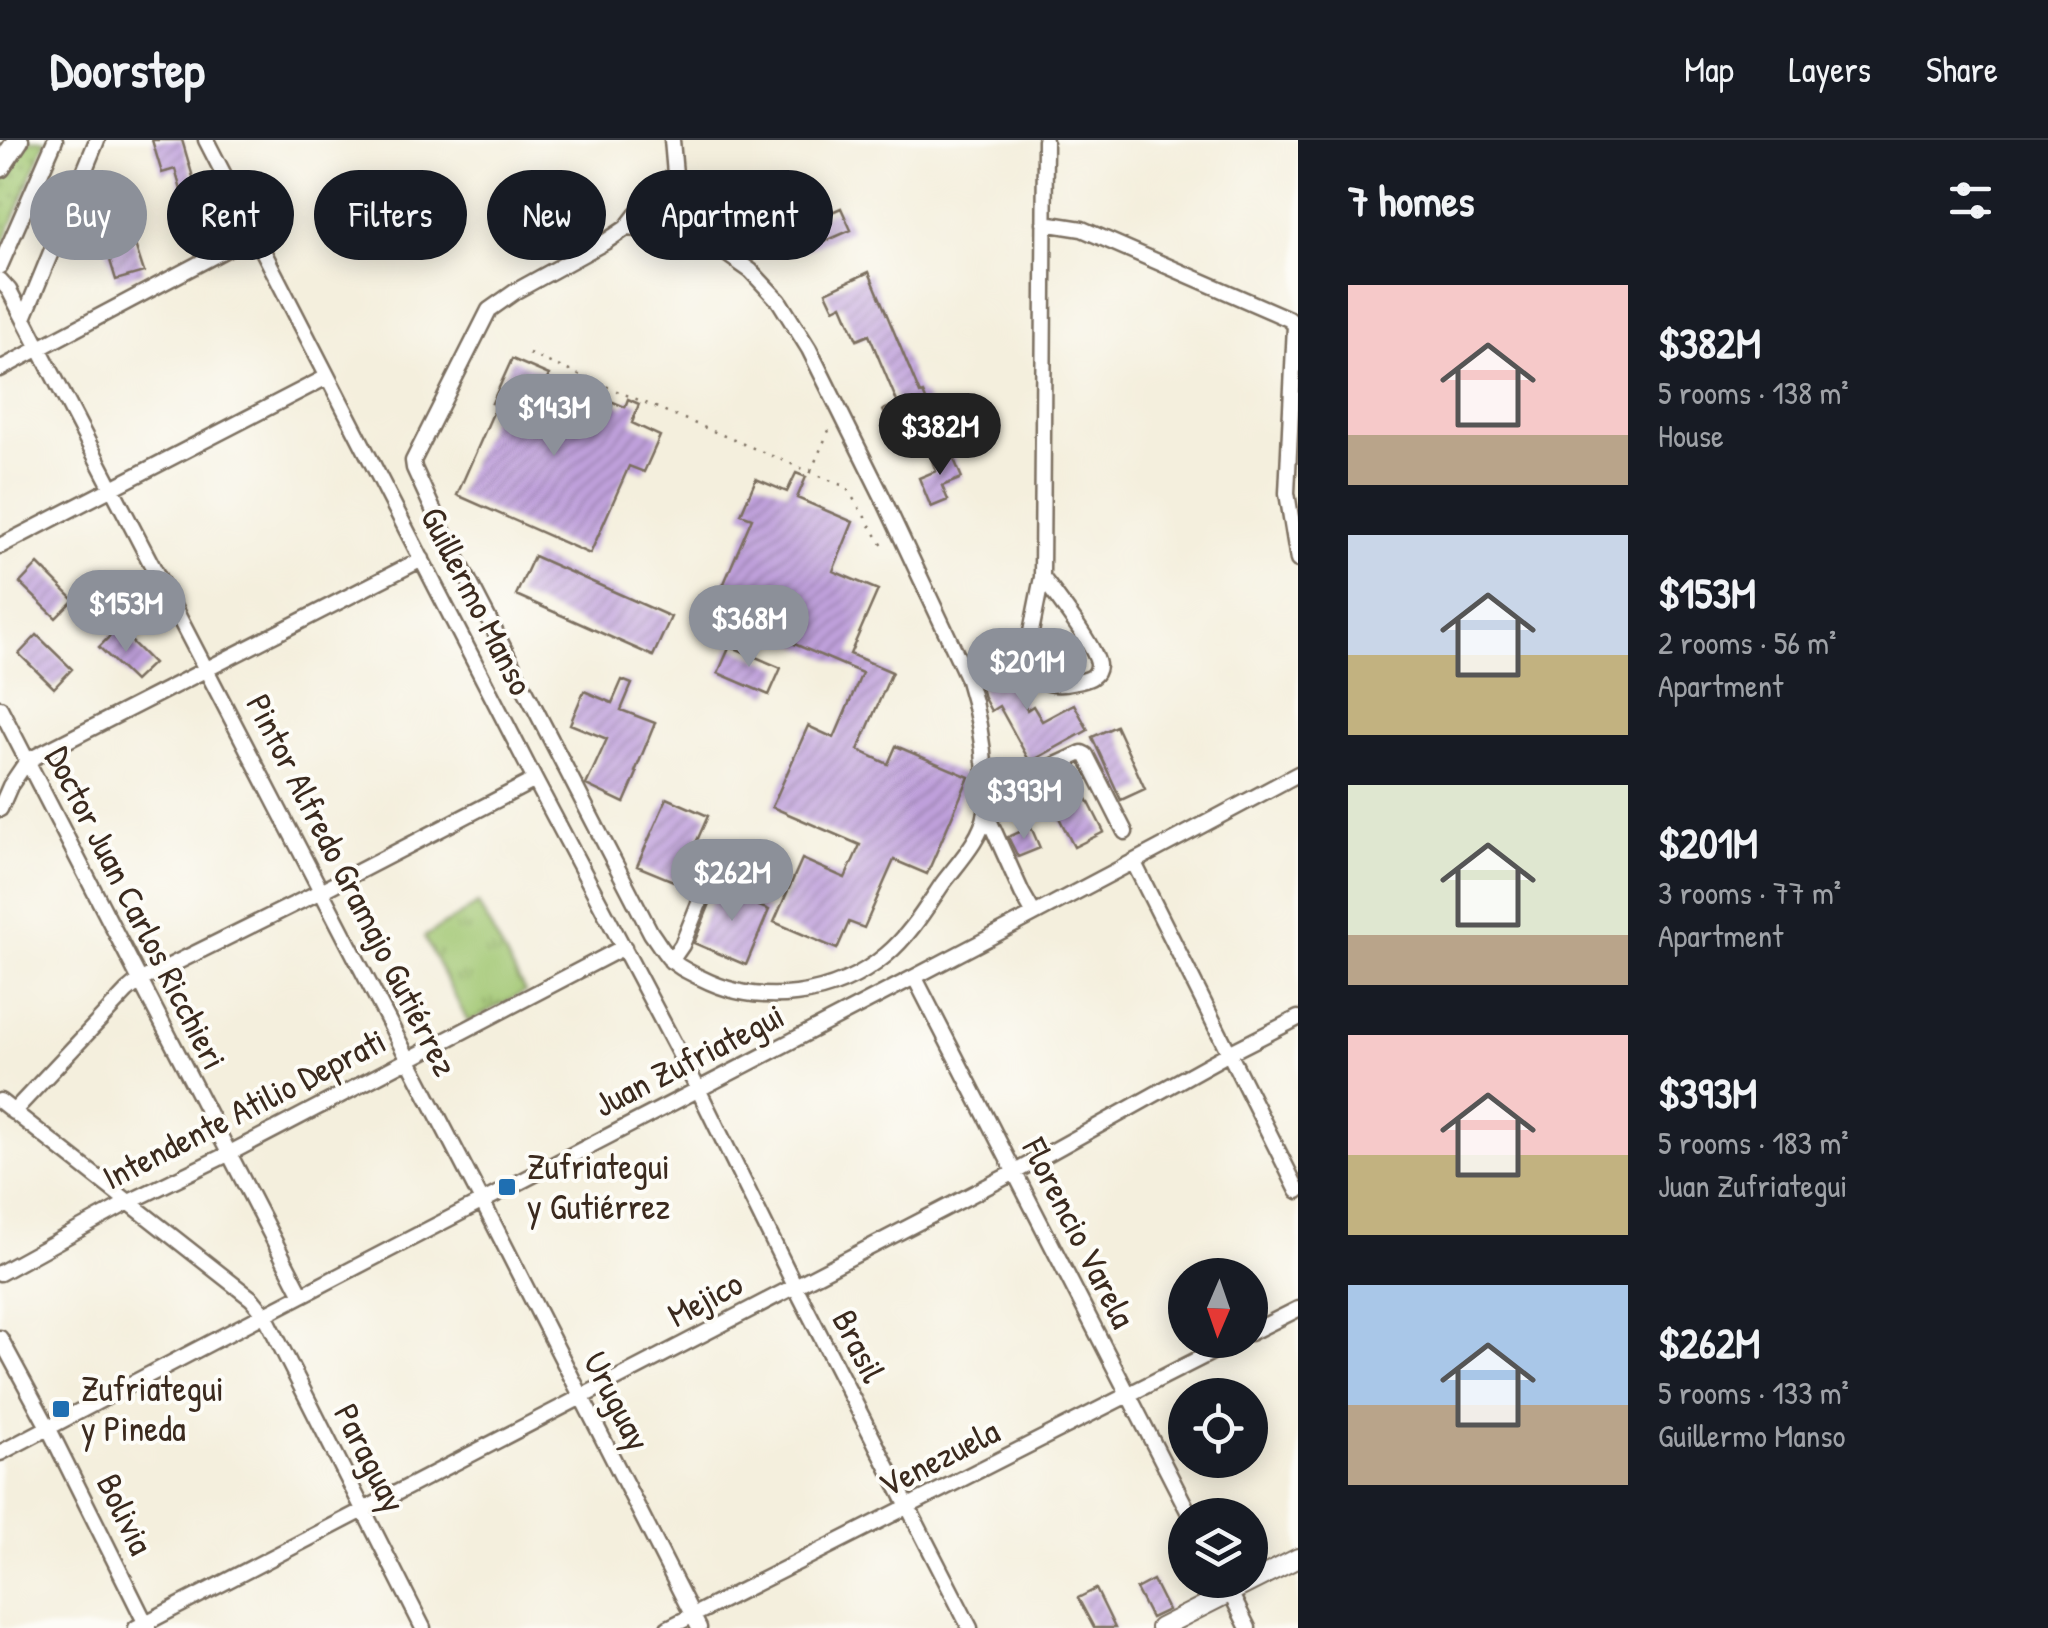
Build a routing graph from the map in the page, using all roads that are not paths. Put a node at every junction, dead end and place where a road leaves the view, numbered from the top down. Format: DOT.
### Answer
graph roads {
  1 [pos="18,140"];
  2 [pos="55,140"];
  3 [pos="98,140"];
  4 [pos="206,140"];
  5 [pos="672,140"];
  6 [pos="1046,140"];
  7 [pos="0,167"];
  8 [pos="221,170"];
  9 [pos="675,170"];
  10 [pos="1044,222"];
  11 [pos="626,228"];
  12 [pos="204,260"];
  13 [pos="266,260"];
  14 [pos="736,260"];
  15 [pos="0,266"];
  16 [pos="0,280"];
  17 [pos="24,318"];
  18 [pos="38,348"];
  19 [pos="0,369"];
  20 [pos="327,377"];
  21 [pos="112,489"];
  22 [pos="0,546"];
  23 [pos="422,559"];
  24 [pos="1298,560"];
  25 [pos="1042,577"];
  26 [pos="206,668"];
  27 [pos="0,708"];
  28 [pos="26,761"];
  29 [pos="1298,774"];
  30 [pos="535,780"];
  31 [pos="987,792"];
  32 [pos="0,808"];
  33 [pos="986,813"];
  34 [pos="1124,832"];
  35 [pos="1134,862"];
  36 [pos="711,874"];
  37 [pos="320,891"];
  38 [pos="1034,914"];
  39 [pos="624,946"];
  40 [pos="671,960"];
  41 [pos="915,978"];
  42 [pos="140,982"];
  43 [pos="1298,1018"];
  44 [pos="1230,1052"];
  45 [pos="408,1058"];
  46 [pos="698,1089"];
  47 [pos="0,1101"];
  48 [pos="13,1112"];
  49 [pos="228,1154"];
  50 [pos="1014,1172"];
  51 [pos="1298,1191"];
  52 [pos="482,1200"];
  53 [pos="128,1203"];
  54 [pos="0,1272"];
  55 [pos="795,1286"];
  56 [pos="302,1296"];
  57 [pos="1298,1309"];
  58 [pos="265,1315"];
  59 [pos="1268,1324"];
  60 [pos="0,1338"];
  61 [pos="1200,1358"];
  62 [pos="1128,1394"];
  63 [pos="582,1398"];
  64 [pos="48,1427"];
  65 [pos="0,1452"];
  66 [pos="1181,1498"];
  67 [pos="908,1508"];
  68 [pos="364,1511"];
  69 [pos="1298,1558"];
  70 [pos="1268,1570"];
  71 [pos="1208,1598"];
  72 [pos="1233,1598"];
  73 [pos="696,1622"];
  74 [pos="143,1626"];
  75 [pos="423,1628"];
  76 [pos="668,1628"];
  77 [pos="970,1628"];
  78 [pos="1160,1628"];
  79 [pos="1248,1628"];
  1 -- 7 [label="highway"];
  2 -- 15 [label="street"];
  3 -- 17 [label="street"];
  4 -- 8 [label="street, Guillermo Manso"];
  5 -- 9 [label="street"];
  6 -- 10 [label="street"];
  10 -- 24 [label="street"];
  10 -- 25 [label="street"];
  11 -- 40 [label="street"];
  12 -- 18 [label="street"];
  13 -- 20 [label="street, Guillermo Manso"];
  14 -- 31 [label="street"];
  16 -- 17 [label="street, Pintor Alfredo Gramajo Gutiérrez"];
  17 -- 18 [label="street, Pintor Alfredo Gramajo Gutiérrez"];
  18 -- 19 [label="street"];
  18 -- 21 [label="street, Pintor Alfredo Gramajo Gutiérrez"];
  20 -- 21 [label="street"];
  20 -- 23 [label="street, Guillermo Manso"];
  21 -- 22 [label="street"];
  21 -- 26 [label="street, Pintor Alfredo Gramajo Gutiérrez"];
  23 -- 26 [label="street"];
  23 -- 30 [label="street, Guillermo Manso"];
  25 -- 25 [label="street"];
  26 -- 28 [label="street"];
  26 -- 37 [label="street, Pintor Alfredo Gramajo Gutiérrez"];
  27 -- 28 [label="street, Doctor Juan Carlos Ricchieri"];
  28 -- 32 [label="street"];
  28 -- 42 [label="street, Doctor Juan Carlos Ricchieri"];
  29 -- 35 [label="street, Juan Zufriategui"];
  30 -- 37 [label="street"];
  30 -- 39 [label="street, Guillermo Manso"];
  31 -- 33 [label="street"];
  31 -- 34 [label="street"];
  33 -- 38 [label="street"];
  33 -- 40 [label="street"];
  35 -- 38 [label="street, Juan Zufriategui"];
  35 -- 44 [label="street"];
  36 -- 40 [label="street"];
  37 -- 42 [label="street"];
  37 -- 45 [label="street, Pintor Alfredo Gramajo Gutiérrez"];
  38 -- 41 [label="street, Juan Zufriategui"];
  39 -- 45 [label="street, Intendente Atilio Deprati"];
  39 -- 46 [label="street, Guillermo Manso"];
  41 -- 46 [label="street, Juan Zufriategui"];
  41 -- 50 [label="street, Florencio Varela"];
  42 -- 48 [label="street"];
  42 -- 49 [label="street, Doctor Juan Carlos Ricchieri"];
  43 -- 44 [label="street, Mejico"];
  44 -- 50 [label="street, Mejico"];
  44 -- 51 [label="street"];
  45 -- 49 [label="street, Intendente Atilio Deprati"];
  45 -- 52 [label="street, Pintor Alfredo Gramajo Gutiérrez"];
  46 -- 52 [label="street, Juan Zufriategui"];
  46 -- 55 [label="street, Brasil"];
  47 -- 48 [label="street"];
  48 -- 53 [label="street"];
  49 -- 53 [label="street, Intendente Atilio Deprati"];
  49 -- 56 [label="street, Doctor Juan Carlos Ricchieri"];
  50 -- 55 [label="street, Mejico"];
  50 -- 62 [label="street, Florencio Varela"];
  52 -- 56 [label="street, Juan Zufriategui"];
  52 -- 63 [label="street, Uruguay"];
  53 -- 54 [label="street, Intendente Atilio Deprati"];
  53 -- 58 [label="street"];
  55 -- 63 [label="street, Mejico"];
  55 -- 67 [label="street, Brasil"];
  56 -- 58 [label="street, Juan Zufriategui"];
  57 -- 59 [label="street"];
  58 -- 64 [label="street, Juan Zufriategui"];
  58 -- 68 [label="street, Paraguay"];
  60 -- 64 [label="street, Bolivia"];
  61 -- 62 [label="street, Venezuela"];
  62 -- 66 [label="street, Florencio Varela"];
  62 -- 67 [label="street, Venezuela"];
  63 -- 68 [label="street, Mejico"];
  63 -- 73 [label="street, Uruguay"];
  64 -- 65 [label="street, Juan Zufriategui"];
  64 -- 74 [label="street, Bolivia"];
  67 -- 73 [label="street, Venezuela"];
  67 -- 77 [label="street, Brasil"];
  68 -- 74 [label="street, Mejico"];
  68 -- 75 [label="street, Paraguay"];
  69 -- 70 [label="main road"];
  71 -- 78 [label="main road"];
  72 -- 79 [label="street"];
  73 -- 76 [label="street, Venezuela"];
}
